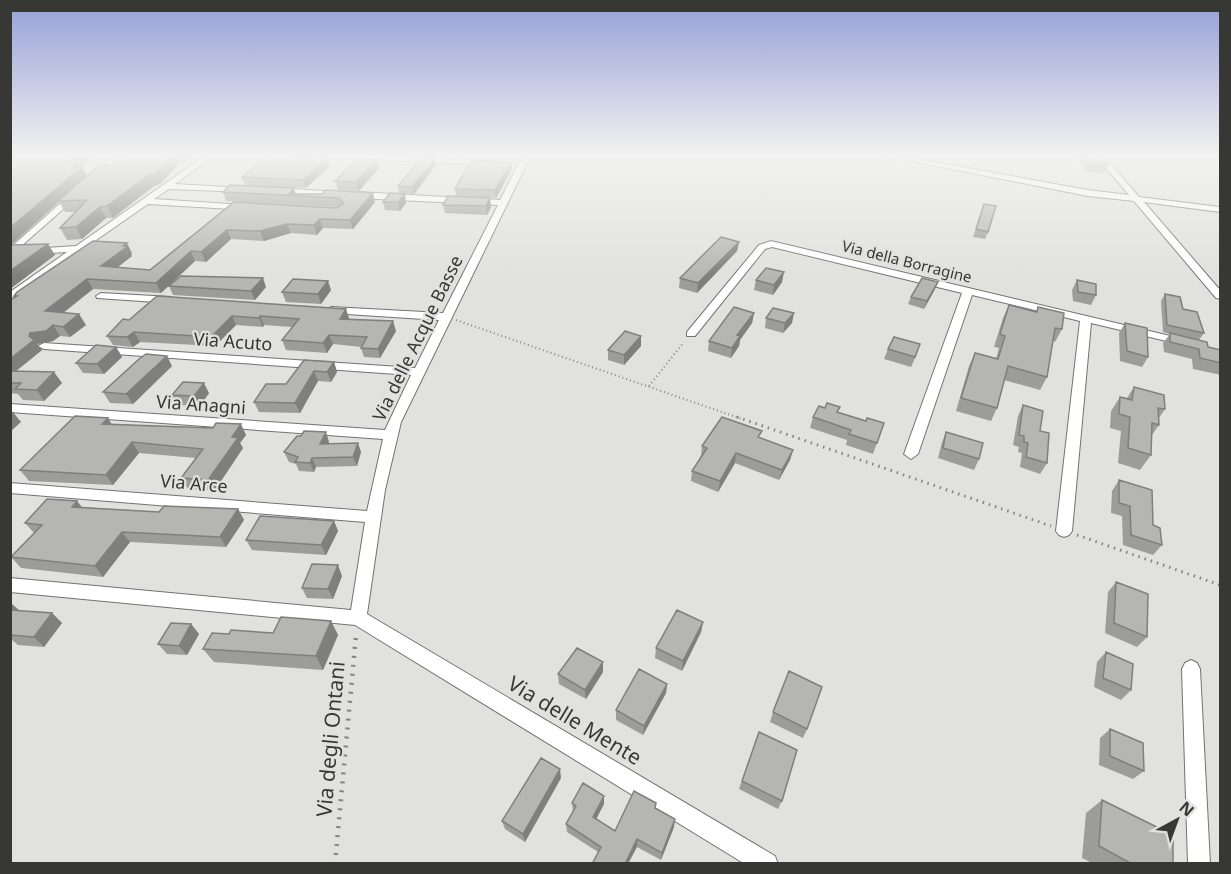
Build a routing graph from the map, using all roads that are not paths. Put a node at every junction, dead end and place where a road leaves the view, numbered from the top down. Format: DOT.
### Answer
graph roads {
  1 [pos="74,196"];
  2 [pos="153,196"];
  3 [pos="364,196"];
  4 [pos="506,196"];
  5 [pos="1114,196"];
  6 [pos="1134,196"];
  7 [pos="1137,199"];
  8 [pos="146,201"];
  9 [pos="503,203"];
  10 [pos="256,209"];
  11 [pos="1221,209"];
  12 [pos="78,249"];
  13 [pos="11,252"];
  14 [pos="968,291"];
  15 [pos="101,296"];
  16 [pos="1221,296"];
  17 [pos="10,297"];
  18 [pos="184,301"];
  19 [pos="315,309"];
  20 [pos="446,317"];
  21 [pos="1086,319"];
  22 [pos="691,334"];
  23 [pos="44,346"];
  24 [pos="1198,346"];
  25 [pos="418,372"];
  26 [pos="10,408"];
  27 [pos="390,435"];
  28 [pos="911,454"];
  29 [pos="10,488"];
  30 [pos="374,517"];
  31 [pos="1064,531"];
  32 [pos="10,585"];
  33 [pos="357,618"];
  34 [pos="1191,669"];
  35 [pos="767,864"];
  36 [pos="1199,864"];
  1 -- 13 [label="street"];
  2 -- 8 [label="street"];
  3 -- 9 [label="street"];
  4 -- 9 [label="street, Via delle Acque Basse"];
  5 -- 7 [label="street"];
  6 -- 7 [label="street"];
  7 -- 11 [label="street"];
  7 -- 16 [label="street"];
  8 -- 10 [label="street"];
  8 -- 12 [label="street"];
  9 -- 20 [label="street, Via delle Acque Basse"];
  12 -- 13 [label="street"];
  12 -- 17 [label="street"];
  14 -- 21 [label="street, Via della Borragine"];
  14 -- 22 [label="street, Via della Borragine"];
  14 -- 28 [label="street"];
  15 -- 18 [label="street"];
  19 -- 20 [label="street"];
  20 -- 25 [label="street, Via delle Acque Basse"];
  21 -- 24 [label="street, Via della Borragine"];
  21 -- 31 [label="street"];
  23 -- 25 [label="street, Via Acuto"];
  25 -- 27 [label="street, Via delle Acque Basse"];
  26 -- 27 [label="street, Via Anagni"];
  27 -- 30 [label="street, Via delle Acque Basse"];
  29 -- 30 [label="street, Via Arce"];
  30 -- 33 [label="street, Via delle Acque Basse"];
  32 -- 33 [label="street"];
  33 -- 35 [label="street, Via delle Mente"];
  34 -- 36 [label="street"];
}
